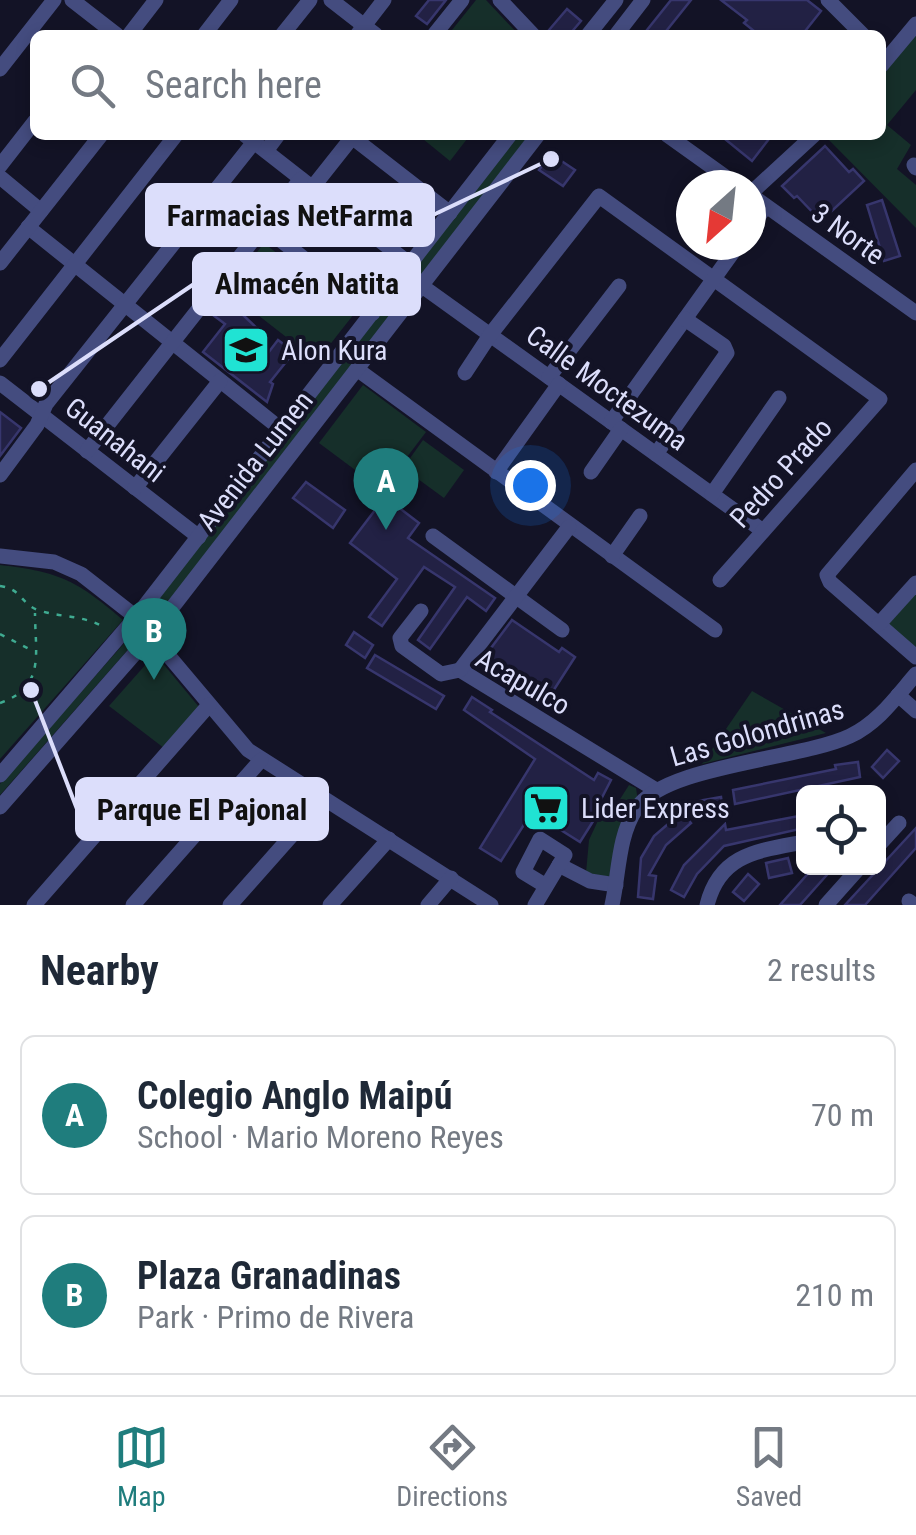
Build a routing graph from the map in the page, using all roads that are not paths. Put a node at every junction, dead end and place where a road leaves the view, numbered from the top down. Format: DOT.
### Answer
graph roads {
  1 [pos="54,0"];
  2 [pos="156,0"];
  3 [pos="231,0"];
  4 [pos="310,0"];
  5 [pos="331,0"];
  6 [pos="384,0"];
  7 [pos="462,0"];
  8 [pos="500,0"];
  9 [pos="524,0"];
  10 [pos="616,0"];
  11 [pos="643,0"];
  12 [pos="828,0"];
  13 [pos="74,1"];
  14 [pos="513,14"];
  15 [pos="916,24"];
  16 [pos="31,30"];
  17 [pos="106,30"];
  18 [pos="133,30"];
  19 [pos="208,30"];
  20 [pos="286,30"];
  21 [pos="364,30"];
  22 [pos="367,30"];
  23 [pos="438,30"];
  24 [pos="528,30"];
  25 [pos="592,30"];
  26 [pos="620,30"];
  27 [pos="858,30"];
  28 [pos="30,31"];
  29 [pos="886,56"];
  30 [pos="0,69"];
  31 [pos="30,127"];
  32 [pos="96,140"];
  33 [pos="172,140"];
  34 [pos="349,140"];
  35 [pos="358,140"];
  36 [pos="506,140"];
  37 [pos="534,140"];
  38 [pos="674,140"];
  39 [pos="809,140"];
  40 [pos="255,143"];
  41 [pos="0,166"];
  42 [pos="715,170"];
  43 [pos="0,177"];
  44 [pos="766,180"];
  45 [pos="307,184"];
  46 [pos="766,206"];
  47 [pos="41,211"];
  48 [pos="450,213"];
  49 [pos="264,226"];
  50 [pos="28,227"];
  51 [pos="728,260"];
  52 [pos="0,263"];
  53 [pos="410,264"];
  54 [pos="75,265"];
  55 [pos="714,280"];
  56 [pos="422,286"];
  57 [pos="619,286"];
  58 [pos="125,305"];
  59 [pos="373,312"];
  60 [pos="916,314"];
  61 [pos="685,319"];
  62 [pos="490,335"];
  63 [pos="172,342"];
  64 [pos="0,360"];
  65 [pos="358,370"];
  66 [pos="465,374"];
  67 [pos="554,380"];
  68 [pos="220,381"];
  69 [pos="0,382"];
  70 [pos="779,398"];
  71 [pos="42,415"];
  72 [pos="616,426"];
  73 [pos="282,430"];
  74 [pos="88,450"];
  75 [pos="656,454"];
  76 [pos="916,470"];
  77 [pos="496,472"];
  78 [pos="591,472"];
  79 [pos="0,475"];
  80 [pos="135,488"];
  81 [pos="712,494"];
  82 [pos="640,516"];
  83 [pos="569,526"];
  84 [pos="763,531"];
  85 [pos="433,536"];
  86 [pos="198,537"];
  87 [pos="0,556"];
  88 [pos="612,556"];
  89 [pos="720,580"];
  90 [pos="916,582"];
  91 [pos="515,596"];
  92 [pos="421,611"];
  93 [pos="136,617"];
  94 [pos="879,624"];
  95 [pos="562,630"];
  96 [pos="716,630"];
  97 [pos="151,635"];
  98 [pos="916,657"];
  99 [pos="460,670"];
  100 [pos="916,674"];
  101 [pos="898,695"];
  102 [pos="209,705"];
  103 [pos="916,711"];
  104 [pos="260,760"];
  105 [pos="0,775"];
  106 [pos="656,790"];
  107 [pos="324,799"];
  108 [pos="0,807"];
  109 [pos="886,825"];
  110 [pos="886,837"];
  111 [pos="388,839"];
  112 [pos="796,844"];
  113 [pos="559,865"];
  114 [pos="853,875"];
  115 [pos="451,878"];
  116 [pos="616,885"];
  117 [pos="546,886"];
  118 [pos="34,905"];
  119 [pos="133,905"];
  120 [pos="230,905"];
  121 [pos="330,905"];
  122 [pos="428,905"];
  123 [pos="491,905"];
  124 [pos="534,905"];
  125 [pos="612,905"];
  126 [pos="707,905"];
  127 [pos="826,905"];
  1 -- 16 [label="street"];
  2 -- 18 [label="street"];
  3 -- 19 [label="street"];
  4 -- 20 [label="street"];
  5 -- 21 [label="street"];
  6 -- 22 [label="street"];
  7 -- 23 [label="street"];
  8 -- 14 [label="street"];
  9 -- 14 [label="street"];
  10 -- 25 [label="street"];
  11 -- 26 [label="street"];
  12 -- 27 [label="street"];
  13 -- 17 [label="street"];
  14 -- 24 [label="street"];
  15 -- 29 [label="street"];
  28 -- 30 [label="street"];
  31 -- 41 [label="street"];
  32 -- 47 [label="street"];
  33 -- 54 [label="street"];
  34 -- 45 [label="street"];
  35 -- 48 [label="street"];
  36 -- 48 [label="street, Avenida Lumen"];
  37 -- 56 [label="street, Avenida Lumen"];
  38 -- 42 [label="street"];
  39 -- 44 [label="street"];
  40 -- 45 [label="street"];
  40 -- 58 [label="street"];
  43 -- 47 [label="street"];
  45 -- 49 [label="street"];
  45 -- 53 [label="street"];
  46 -- 60 [label="street, 3 Norte"];
  47 -- 50 [label="street"];
  48 -- 53 [label="street, Avenida Lumen"];
  49 -- 59 [label="street"];
  49 -- 63 [label="street"];
  50 -- 52 [label="street"];
  50 -- 54 [label="street"];
  51 -- 55 [label="street"];
  53 -- 59 [label="street, Avenida Lumen"];
  54 -- 58 [label="street"];
  54 -- 64 [label="street"];
  55 -- 61 [label="street"];
  55 -- 62 [label="street"];
  55 -- 84 [label="street, Pedro Prado"];
  56 -- 62 [label="street, Calle Moctezuma"];
  56 -- 65 [label="street, Avenida Lumen"];
  57 -- 67 [label="street"];
  58 -- 63 [label="street"];
  58 -- 71 [label="street"];
  59 -- 73 [label="street, Avenida Lumen"];
  61 -- 72 [label="street"];
  61 -- 75 [label="street"];
  62 -- 66 [label="street"];
  62 -- 67 [label="street, Calle Moctezuma"];
  63 -- 68 [label="street"];
  63 -- 74 [label="street"];
  65 -- 77 [label="street"];
  65 -- 97 [label="street, Avenida Lumen"];
  67 -- 72 [label="street, Calle Moctezuma"];
  67 -- 77 [label="street"];
  68 -- 73 [label="street"];
  68 -- 80 [label="street"];
  69 -- 71 [label="street, Guanahani"];
  70 -- 81 [label="street"];
  71 -- 74 [label="street, Guanahani"];
  71 -- 79 [label="street"];
  72 -- 75 [label="street, Calle Moctezuma"];
  72 -- 78 [label="street"];
  73 -- 86 [label="street, Avenida Lumen"];
  74 -- 80 [label="street, Guanahani"];
  75 -- 81 [label="street, Calle Moctezuma"];
  76 -- 94 [label="street"];
  77 -- 83 [label="street"];
  80 -- 86 [label="street, Guanahani"];
  81 -- 84 [label="street, Calle Moctezuma"];
  82 -- 88 [label="street"];
  83 -- 88 [label="street"];
  83 -- 91 [label="street"];
  84 -- 89 [label="street, Pedro Prado"];
  85 -- 91 [label="street"];
  86 -- 93 [label="street, Avenida Lumen"];
  87 -- 93 [label="street"];
  88 -- 96 [label="street"];
  90 -- 94 [label="street"];
  91 -- 95 [label="street"];
  91 -- 99 [label="street"];
  92 -- 99 [label="street, Acapulco"];
  93 -- 97 [label="street"];
  93 -- 105 [label="street, Avenida Lumen"];
  94 -- 98 [label="street"];
  97 -- 102 [label="street"];
  97 -- 108 [label="street, Avenida Lumen"];
  99 -- 106 [label="street, Acapulco"];
  100 -- 101 [label="street, Las Golondrinas"];
  101 -- 103 [label="street"];
  101 -- 106 [label="street, Las Golondrinas"];
  102 -- 104 [label="street"];
  102 -- 118 [label="street"];
  104 -- 107 [label="street"];
  104 -- 119 [label="street"];
  106 -- 116 [label="street, Las Golondrinas"];
  107 -- 111 [label="street"];
  107 -- 120 [label="street"];
  109 -- 110 [label="street"];
  111 -- 115 [label="street"];
  111 -- 121 [label="street"];
  112 -- 126 [label="street"];
  113 -- 116 [label="street"];
  113 -- 117 [label="street"];
  113 -- 117 [label="street"];
  114 -- 127 [label="street"];
  115 -- 122 [label="street"];
  115 -- 123 [label="street"];
  116 -- 125 [label="street, Las Golondrinas"];
  117 -- 124 [label="street"];
}
